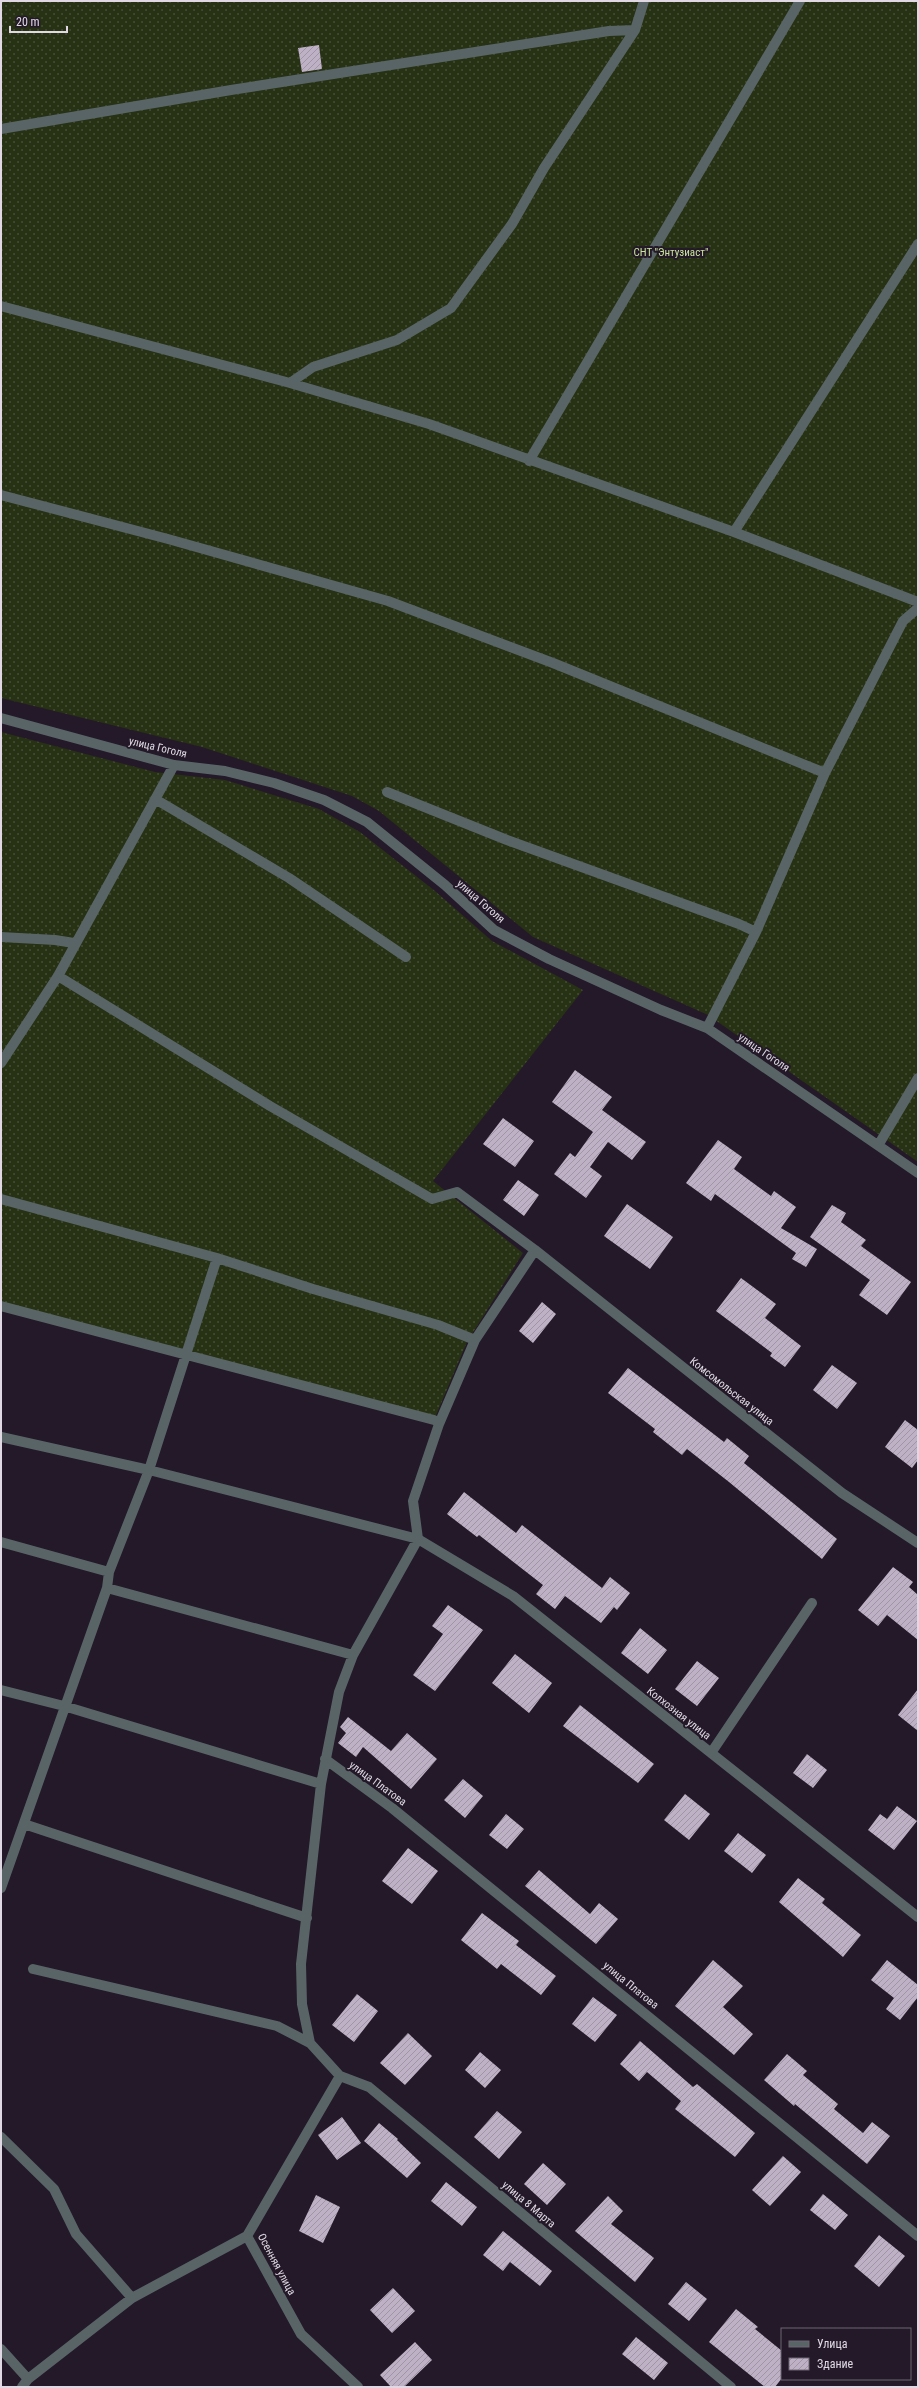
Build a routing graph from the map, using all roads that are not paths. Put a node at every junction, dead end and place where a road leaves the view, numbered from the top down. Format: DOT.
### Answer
graph roads {
  1 [pos="644,1"];
  2 [pos="800,1"];
  3 [pos="636,30"];
  4 [pos="1,129"];
  5 [pos="918,244"];
  6 [pos="1,306"];
  7 [pos="290,383"];
  8 [pos="529,461"];
  9 [pos="1,495"];
  10 [pos="734,532"];
  11 [pos="918,602"];
  12 [pos="918,608"];
  13 [pos="1,718"];
  14 [pos="174,765"];
  15 [pos="825,773"];
  16 [pos="387,792"];
  17 [pos="155,799"];
  18 [pos="756,932"];
  19 [pos="1,937"];
  20 [pos="74,943"];
  21 [pos="406,956"];
  22 [pos="58,976"];
  23 [pos="708,1028"];
  24 [pos="1,1063"];
  25 [pos="918,1078"];
  26 [pos="879,1144"];
  27 [pos="918,1173"];
  28 [pos="1,1199"];
  29 [pos="535,1250"];
  30 [pos="217,1258"];
  31 [pos="1,1306"];
  32 [pos="475,1340"];
  33 [pos="185,1354"];
  34 [pos="434,1420"];
  35 [pos="1,1437"];
  36 [pos="149,1470"];
  37 [pos="418,1538"];
  38 [pos="1,1542"];
  39 [pos="918,1543"];
  40 [pos="109,1572"];
  41 [pos="107,1588"];
  42 [pos="812,1603"];
  43 [pos="353,1655"];
  44 [pos="1,1690"];
  45 [pos="64,1706"];
  46 [pos="711,1753"];
  47 [pos="325,1759"];
  48 [pos="321,1784"];
  49 [pos="24,1824"];
  50 [pos="1,1888"];
  51 [pos="918,1917"];
  52 [pos="307,1918"];
  53 [pos="33,1969"];
  54 [pos="310,2043"];
  55 [pos="340,2076"];
  56 [pos="1,2137"];
  57 [pos="247,2236"];
  58 [pos="918,2236"];
  59 [pos="132,2298"];
  60 [pos="1,2349"];
  61 [pos="25,2383"];
  62 [pos="358,2387"];
  63 [pos="731,2387"];
  1 -- 3 [label="street"];
  2 -- 8 [label="street"];
  3 -- 4 [label="street"];
  3 -- 7 [label="street"];
  5 -- 10 [label="street"];
  6 -- 7 [label="street"];
  7 -- 8 [label="street"];
  8 -- 10 [label="street"];
  9 -- 15 [label="street"];
  10 -- 11 [label="street"];
  12 -- 15 [label="street"];
  13 -- 14 [label="street, улица Гоголя"];
  14 -- 17 [label="street"];
  14 -- 23 [label="street, улица Гоголя"];
  15 -- 18 [label="street"];
  16 -- 18 [label="street"];
  17 -- 20 [label="street"];
  17 -- 21 [label="street"];
  18 -- 23 [label="street"];
  19 -- 20 [label="street"];
  20 -- 22 [label="street"];
  22 -- 24 [label="street"];
  22 -- 29 [label="street, Комсомольская улица"];
  23 -- 26 [label="street, улица Гоголя"];
  25 -- 26 [label="street"];
  26 -- 27 [label="street, улица Гоголя"];
  28 -- 30 [label="street"];
  29 -- 32 [label="street"];
  29 -- 39 [label="street, Комсомольская улица"];
  30 -- 32 [label="street"];
  30 -- 33 [label="street"];
  31 -- 33 [label="street"];
  32 -- 37 [label="street"];
  33 -- 34 [label="street"];
  33 -- 36 [label="street"];
  35 -- 36 [label="street, Колхозная улица"];
  36 -- 37 [label="street, Колхозная улица"];
  36 -- 40 [label="street"];
  37 -- 43 [label="street"];
  37 -- 46 [label="street, Колхозная улица"];
  38 -- 40 [label="street"];
  40 -- 41 [label="street"];
  41 -- 43 [label="street"];
  41 -- 45 [label="street"];
  42 -- 46 [label="street"];
  43 -- 47 [label="street"];
  44 -- 45 [label="street"];
  45 -- 48 [label="street"];
  45 -- 49 [label="street"];
  46 -- 51 [label="street, Колхозная улица"];
  47 -- 48 [label="street"];
  47 -- 58 [label="street, улица Платова"];
  48 -- 52 [label="street"];
  49 -- 50 [label="street"];
  49 -- 52 [label="street"];
  52 -- 54 [label="street"];
  53 -- 54 [label="street"];
  54 -- 55 [label="street, улица 8 Марта"];
  55 -- 57 [label="street, Осенняя улица"];
  55 -- 63 [label="street, улица 8 Марта"];
  56 -- 59 [label="street"];
  57 -- 59 [label="street"];
  57 -- 62 [label="street, Осенняя улица"];
  59 -- 61 [label="street"];
  60 -- 61 [label="street"];
}
